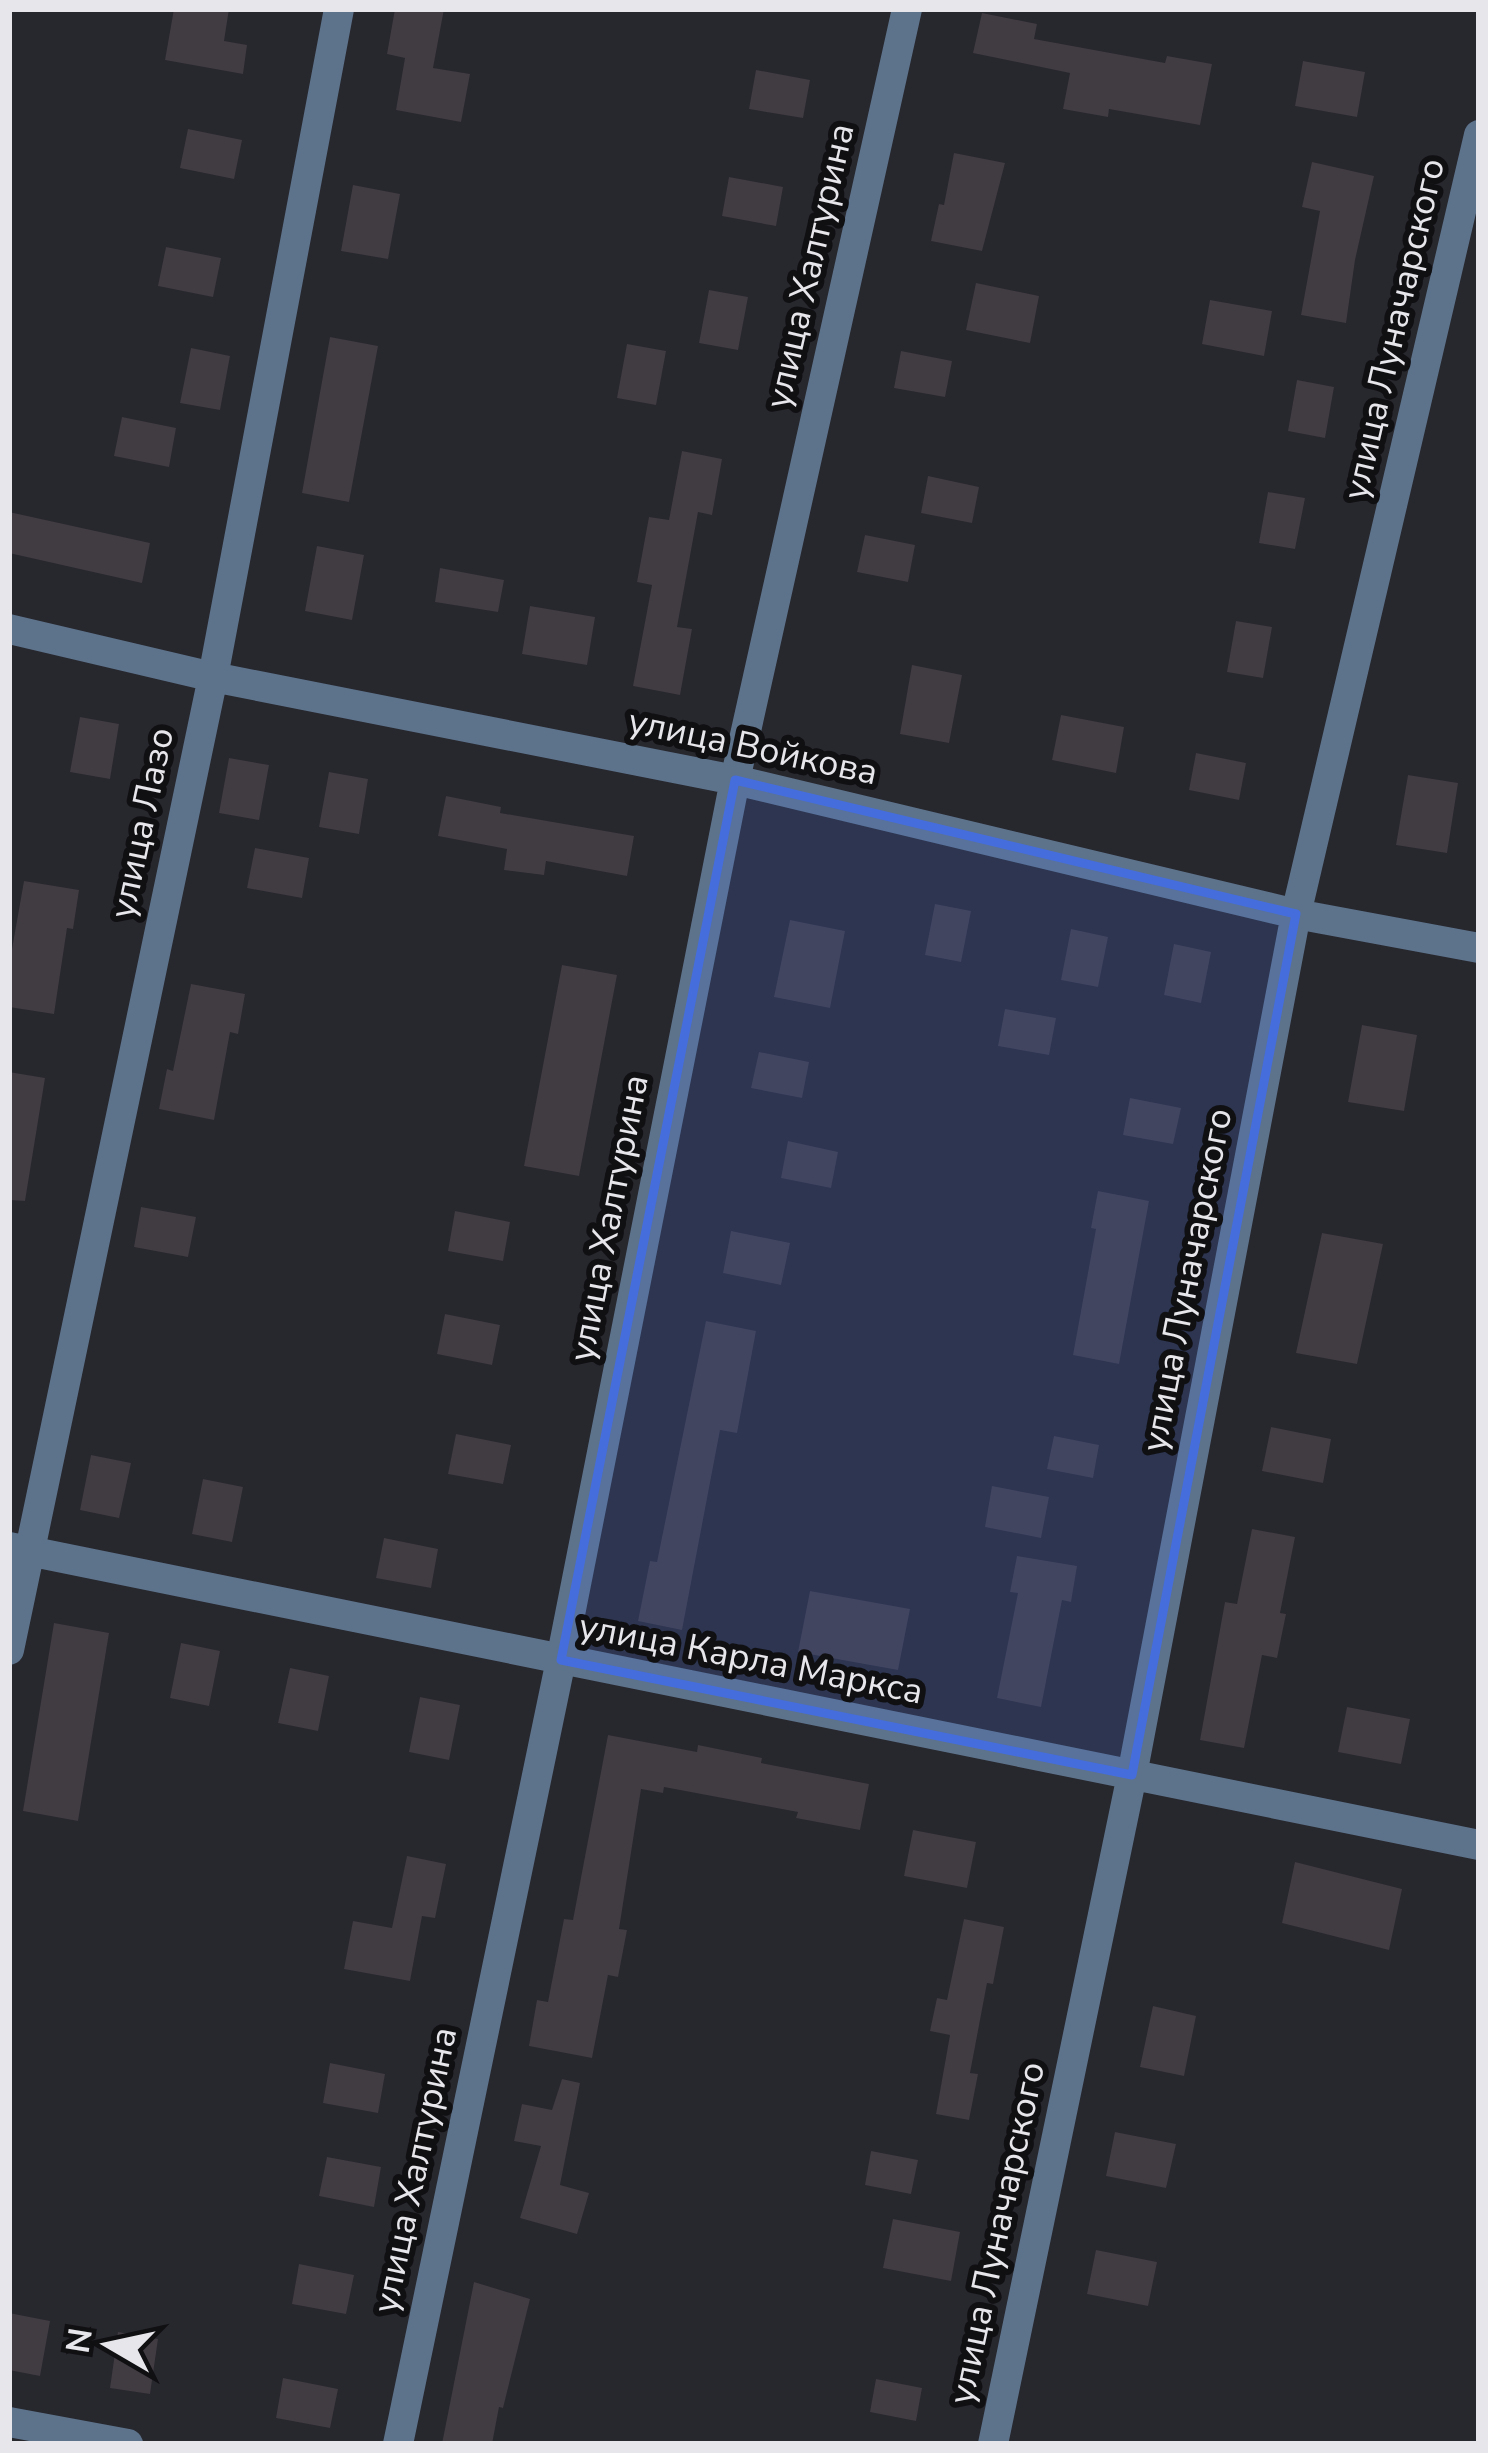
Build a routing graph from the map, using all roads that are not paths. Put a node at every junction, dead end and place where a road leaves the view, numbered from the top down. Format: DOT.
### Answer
graph roads {
  1 [pos="339,9"];
  2 [pos="907,9"];
  3 [pos="1479,136"];
  4 [pos="9,629"];
  5 [pos="212,677"];
  6 [pos="735,780"];
  7 [pos="1297,914"];
  8 [pos="1479,948"];
  9 [pos="19,1548"];
  10 [pos="9,1651"];
  11 [pos="561,1660"];
  12 [pos="1132,1775"];
  13 [pos="1479,1845"];
  14 [pos="9,2422"];
  15 [pos="128,2444"];
  16 [pos="398,2444"];
  17 [pos="993,2444"];
  1 -- 5 [label="street, улица Лазо"];
  2 -- 6 [label="street, улица Халтурина"];
  3 -- 7 [label="street, улица Луначарского"];
  4 -- 5 [label="street, улица Войкова"];
  5 -- 6 [label="street, улица Войкова"];
  5 -- 9 [label="street, улица Лазо"];
  6 -- 7 [label="street, улица Войкова"];
  6 -- 11 [label="street, улица Халтурина"];
  7 -- 8 [label="street, улица Войкова"];
  7 -- 12 [label="street, улица Луначарского"];
  9 -- 10 [label="street, улица Лазо"];
  9 -- 11 [label="street, улица Карла Маркса"];
  11 -- 12 [label="street, улица Карла Маркса"];
  11 -- 16 [label="street, улица Халтурина"];
  12 -- 13 [label="street, улица Карла Маркса"];
  12 -- 17 [label="street, улица Луначарского"];
  14 -- 15 [label="street"];
}
